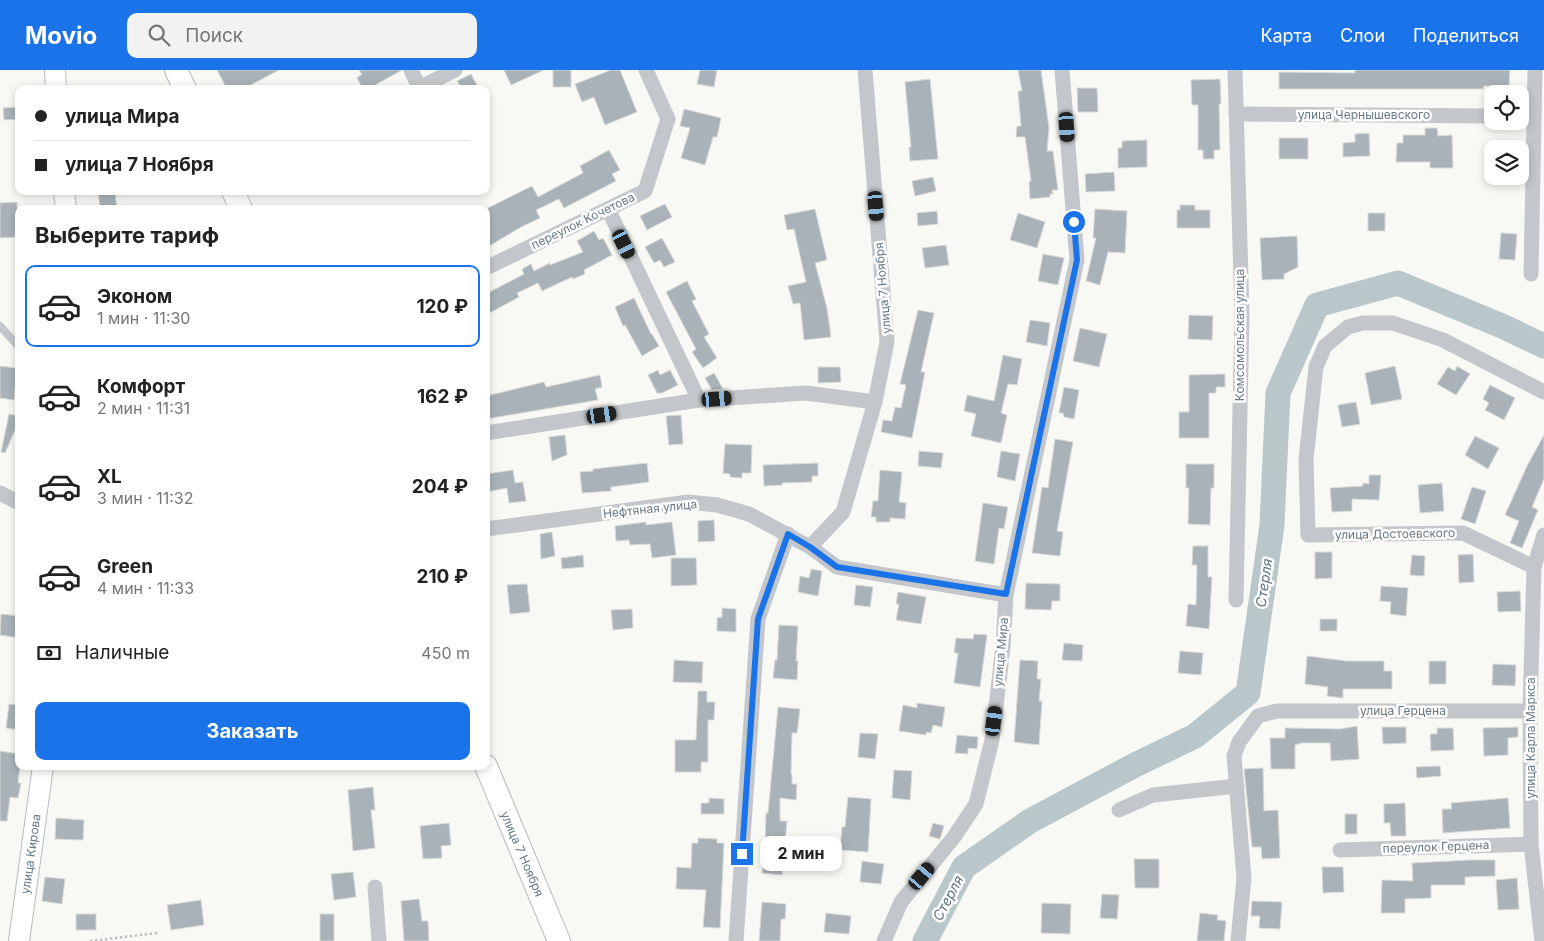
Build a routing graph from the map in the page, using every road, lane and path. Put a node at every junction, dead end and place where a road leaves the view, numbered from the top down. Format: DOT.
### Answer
graph roads {
  1 [pos="55,70"];
  2 [pos="176,70"];
  3 [pos="411,70"];
  4 [pos="455,70"];
  5 [pos="646,70"];
  6 [pos="865,70"];
  7 [pos="1062,70"];
  8 [pos="1235,70"];
  9 [pos="1535,70"];
  10 [pos="56,85"];
  11 [pos="183,85"];
  12 [pos="417,85"];
  13 [pos="424,85"];
  14 [pos="1529,104"];
  15 [pos="1236,114"];
  16 [pos="1484,116"];
  17 [pos="1527,130"];
  18 [pos="608,209"];
  19 [pos="490,266"];
  20 [pos="1531,274"];
  21 [pos="0,326"];
  22 [pos="15,343"];
  23 [pos="1544,392"];
  24 [pos="700,400"];
  25 [pos="875,402"];
  26 [pos="490,432"];
  27 [pos="0,493"];
  28 [pos="15,501"];
  29 [pos="490,529"];
  30 [pos="788,534"];
  31 [pos="1544,535"];
  32 [pos="810,547"];
  33 [pos="1534,567"];
  34 [pos="1006,594"];
  35 [pos="1236,600"];
  36 [pos="1530,711"];
  37 [pos="42,770"];
  38 [pos="488,770"];
  39 [pos="1237,786"];
  40 [pos="1119,810"];
  41 [pos="1531,844"];
  42 [pos="1340,850"];
  43 [pos="375,887"];
  44 [pos="157,933"];
  45 [pos="19,941"];
  46 [pos="90,941"];
  47 [pos="379,941"];
  48 [pos="559,941"];
  49 [pos="736,941"];
  50 [pos="884,941"];
  51 [pos="1238,941"];
  52 [pos="1542,941"];
  1 -- 10 [label="street"];
  2 -- 11 [label="main road"];
  3 -- 12 [label="street"];
  4 -- 13 [label="street"];
  5 -- 18 [label="street, переулок Кочетова"];
  6 -- 25 [label="street, улица 7 Ноября"];
  7 -- 34 [label="street, улица Мира"];
  8 -- 15 [label="street, Комсомольская улица"];
  9 -- 14 [label="street"];
  15 -- 16 [label="street, улица Чернышевского"];
  15 -- 35 [label="street, Комсомольская улица"];
  17 -- 20 [label="street"];
  18 -- 19 [label="street, переулок Кочетова"];
  18 -- 24 [label="street"];
  21 -- 22 [label="lane"];
  23 -- 33 [label="street, улица Достоевского"];
  24 -- 25 [label="street"];
  24 -- 26 [label="street"];
  25 -- 32 [label="street, улица 7 Ноября"];
  27 -- 28 [label="street"];
  29 -- 30 [label="street, Нефтяная улица"];
  30 -- 32 [label="street, Нефтяная улица"];
  30 -- 49 [label="street"];
  31 -- 33 [label="street, улица Карла Маркса"];
  32 -- 34 [label="street, Нефтяная улица"];
  33 -- 36 [label="street, улица Карла Маркса"];
  34 -- 50 [label="street, улица Мира"];
  36 -- 39 [label="street, улица Герцена"];
  36 -- 41 [label="street, улица Карла Маркса"];
  37 -- 45 [label="street, улица Кирова"];
  38 -- 48 [label="main road, улица 7 Ноября"];
  39 -- 40 [label="street"];
  39 -- 51 [label="street"];
  41 -- 42 [label="street, переулок Герцена"];
  41 -- 52 [label="street, улица Карла Маркса"];
  43 -- 47 [label="street"];
  44 -- 46 [label="path"];
}
